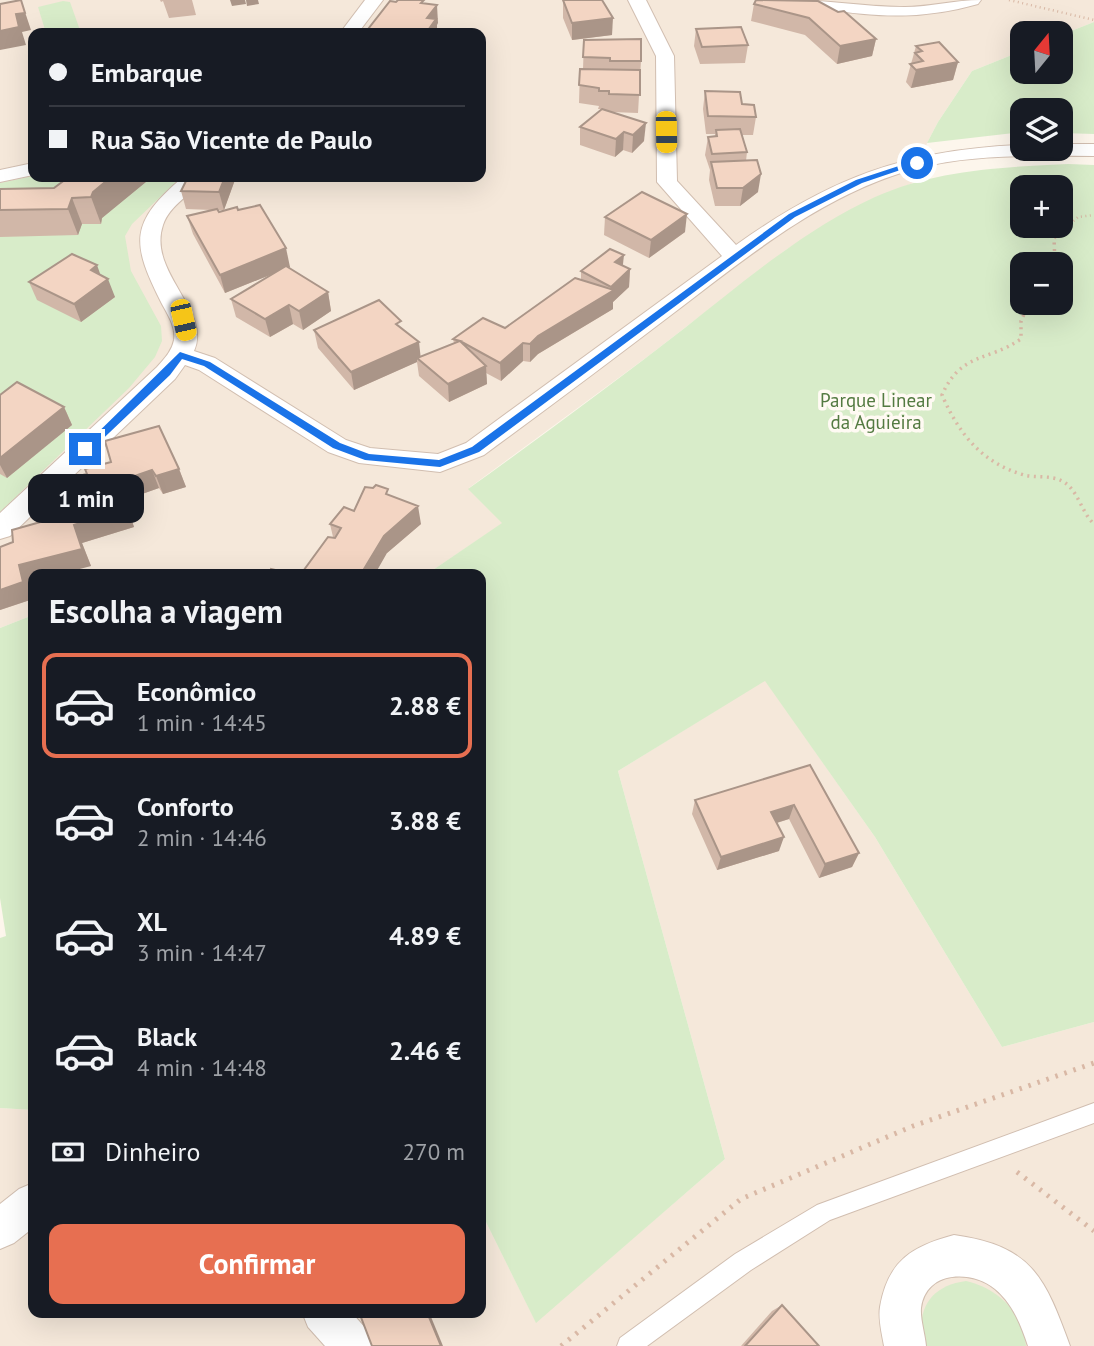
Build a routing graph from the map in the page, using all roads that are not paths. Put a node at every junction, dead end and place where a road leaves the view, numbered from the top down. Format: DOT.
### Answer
graph roads {
  1 [pos="374,0"];
  2 [pos="637,0"];
  3 [pos="799,0"];
  4 [pos="972,0"];
  5 [pos="353,28"];
  6 [pos="1094,150"];
  7 [pos="28,170"];
  8 [pos="0,176"];
  9 [pos="189,182"];
  10 [pos="735,257"];
  11 [pos="180,355"];
  12 [pos="0,529"];
  13 [pos="1094,1113"];
  14 [pos="28,1207"];
  15 [pos="0,1229"];
  16 [pos="328,1318"];
  17 [pos="353,1346"];
  18 [pos="628,1346"];
  19 [pos="905,1346"];
  20 [pos="1049,1346"];
  1 -- 5 [label="street"];
  2 -- 10 [label="street"];
  3 -- 4 [label="street"];
  6 -- 10 [label="street"];
  7 -- 8 [label="street"];
  9 -- 11 [label="street"];
  10 -- 11 [label="street"];
  11 -- 12 [label="street"];
  13 -- 18 [label="lane"];
  14 -- 15 [label="street"];
  16 -- 17 [label="street"];
  19 -- 20 [label="street"];
}
